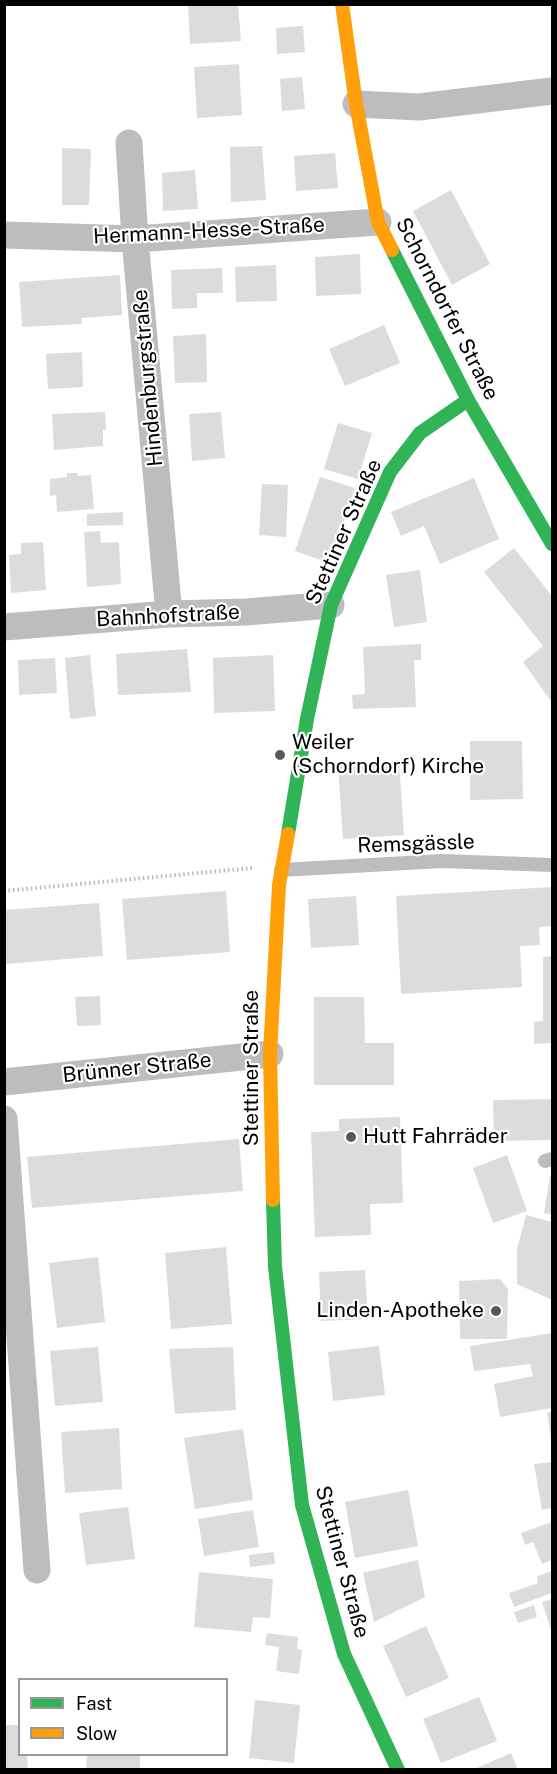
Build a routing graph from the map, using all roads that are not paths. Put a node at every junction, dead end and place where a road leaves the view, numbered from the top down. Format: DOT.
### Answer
graph roads {
  1 [pos="342,4"];
  2 [pos="552,91"];
  3 [pos="356,104"];
  4 [pos="129,143"];
  5 [pos="378,222"];
  6 [pos="4,235"];
  7 [pos="135,239"];
  8 [pos="468,400"];
  9 [pos="552,544"];
  10 [pos="331,606"];
  11 [pos="169,614"];
  12 [pos="4,627"];
  13 [pos="552,865"];
  14 [pos="280,870"];
  15 [pos="270,1054"];
  16 [pos="4,1082"];
  17 [pos="4,1119"];
  18 [pos="37,1570"];
  19 [pos="398,1770"];
  1 -- 3 [label="street, Schorndorfer Straße"];
  2 -- 3 [label="street"];
  3 -- 5 [label="street, Schorndorfer Straße"];
  4 -- 7 [label="street, Hindenburgstraße"];
  5 -- 7 [label="street, Hermann-Hesse-Straße"];
  5 -- 8 [label="street, Schorndorfer Straße"];
  6 -- 7 [label="street, Hermann-Hesse-Straße"];
  7 -- 11 [label="street, Hindenburgstraße"];
  8 -- 9 [label="street, Schorndorfer Straße"];
  8 -- 10 [label="street, Stettiner Straße"];
  10 -- 11 [label="street, Bahnhofstraße"];
  10 -- 14 [label="street, Stettiner Straße"];
  11 -- 12 [label="street, Bahnhofstraße"];
  13 -- 14 [label="lane, Remsgässle"];
  14 -- 15 [label="street, Stettiner Straße"];
  15 -- 16 [label="street, Brünner Straße"];
  15 -- 19 [label="street, Stettiner Straße"];
  17 -- 18 [label="street"];
}
